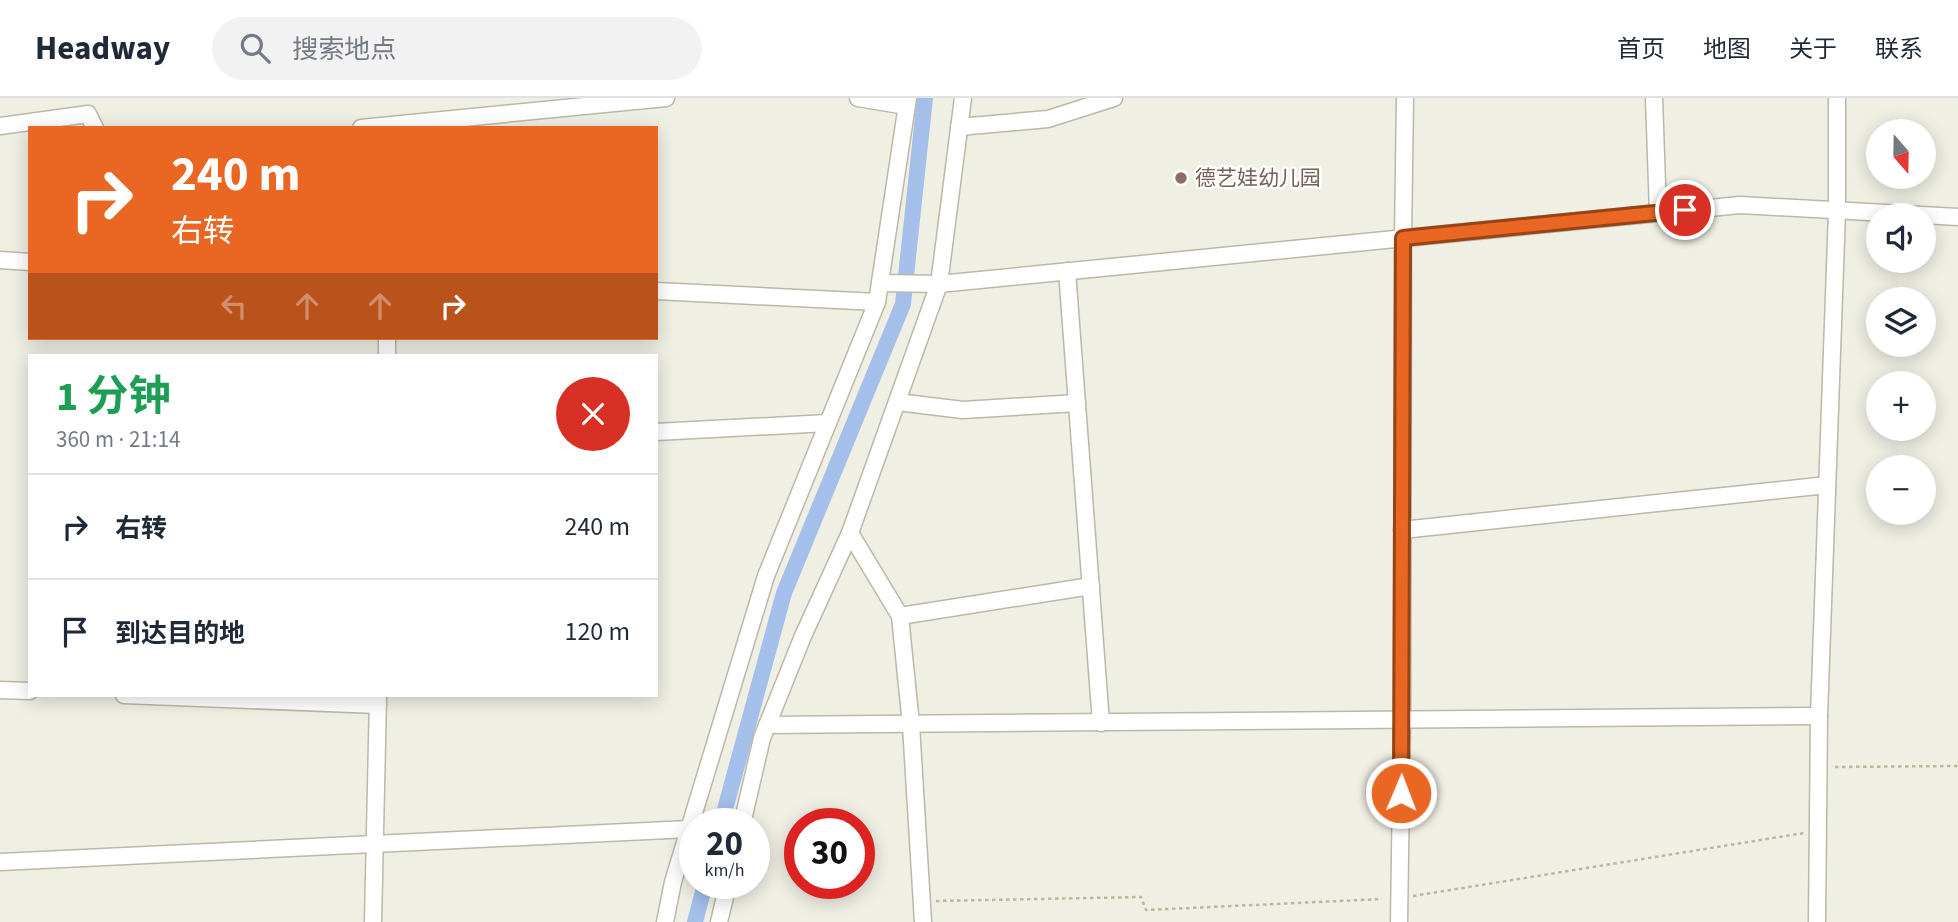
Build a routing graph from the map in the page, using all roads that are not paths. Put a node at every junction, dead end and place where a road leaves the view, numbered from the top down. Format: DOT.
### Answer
graph roads {
  1 [pos="666,98"];
  2 [pos="858,98"];
  3 [pos="962,98"];
  4 [pos="1114,98"];
  5 [pos="1405,98"];
  6 [pos="1654,98"];
  7 [pos="1837,98"];
  8 [pos="907,102"];
  9 [pos="0,126"];
  10 [pos="94,126"];
  11 [pos="380,126"];
  12 [pos="959,127"];
  13 [pos="1837,211"];
  14 [pos="1658,213"];
  15 [pos="1958,217"];
  16 [pos="1403,238"];
  17 [pos="0,260"];
  18 [pos="28,262"];
  19 [pos="1067,271"];
  20 [pos="880,283"];
  21 [pos="939,284"];
  22 [pos="658,291"];
  23 [pos="877,302"];
  24 [pos="897,402"];
  25 [pos="1077,403"];
  26 [pos="828,423"];
  27 [pos="658,432"];
  28 [pos="1827,485"];
  29 [pos="1402,530"];
  30 [pos="850,533"];
  31 [pos="1091,586"];
  32 [pos="900,616"];
  33 [pos="0,690"];
  34 [pos="28,691"];
  35 [pos="226,697"];
  36 [pos="378,700"];
  37 [pos="1819,716"];
  38 [pos="1402,720"];
  39 [pos="1101,723"];
  40 [pos="767,725"];
  41 [pos="911,725"];
  42 [pos="695,808"];
  43 [pos="746,808"];
  44 [pos="679,829"];
  45 [pos="374,844"];
  46 [pos="0,862"];
  47 [pos="679,862"];
  48 [pos="724,899"];
  49 [pos="373,922"];
  50 [pos="665,922"];
  51 [pos="719,922"];
  52 [pos="923,922"];
  53 [pos="1398,922"];
  54 [pos="1817,922"];
  1 -- 11 [label="street"];
  2 -- 8 [label="street"];
  3 -- 12 [label="street"];
  4 -- 12 [label="street"];
  5 -- 16 [label="street"];
  6 -- 14 [label="street"];
  7 -- 13 [label="street"];
  8 -- 20 [label="street"];
  9 -- 10 [label="street"];
  12 -- 21 [label="street"];
  13 -- 14 [label="street"];
  13 -- 15 [label="street"];
  13 -- 28 [label="street"];
  14 -- 16 [label="street"];
  16 -- 19 [label="street"];
  16 -- 29 [label="street"];
  17 -- 18 [label="street"];
  19 -- 21 [label="street"];
  19 -- 25 [label="street"];
  20 -- 21 [label="street"];
  20 -- 23 [label="street"];
  21 -- 24 [label="street"];
  22 -- 23 [label="street"];
  23 -- 26 [label="street"];
  24 -- 25 [label="street"];
  24 -- 30 [label="street"];
  25 -- 31 [label="street"];
  26 -- 27 [label="street"];
  26 -- 42 [label="street"];
  28 -- 29 [label="street"];
  28 -- 37 [label="street"];
  29 -- 38 [label="street"];
  30 -- 32 [label="street"];
  30 -- 40 [label="street"];
  31 -- 32 [label="street"];
  31 -- 39 [label="street"];
  32 -- 41 [label="street"];
  33 -- 34 [label="street"];
  35 -- 36 [label="street"];
  36 -- 45 [label="street"];
  37 -- 38 [label="street"];
  37 -- 54 [label="street"];
  38 -- 39 [label="street"];
  38 -- 53 [label="street"];
  39 -- 41 [label="street"];
  40 -- 41 [label="street"];
  40 -- 43 [label="street"];
  41 -- 52 [label="street"];
  44 -- 45 [label="street"];
  45 -- 46 [label="street"];
  45 -- 49 [label="street"];
  47 -- 50 [label="street"];
  48 -- 51 [label="street"];
}
